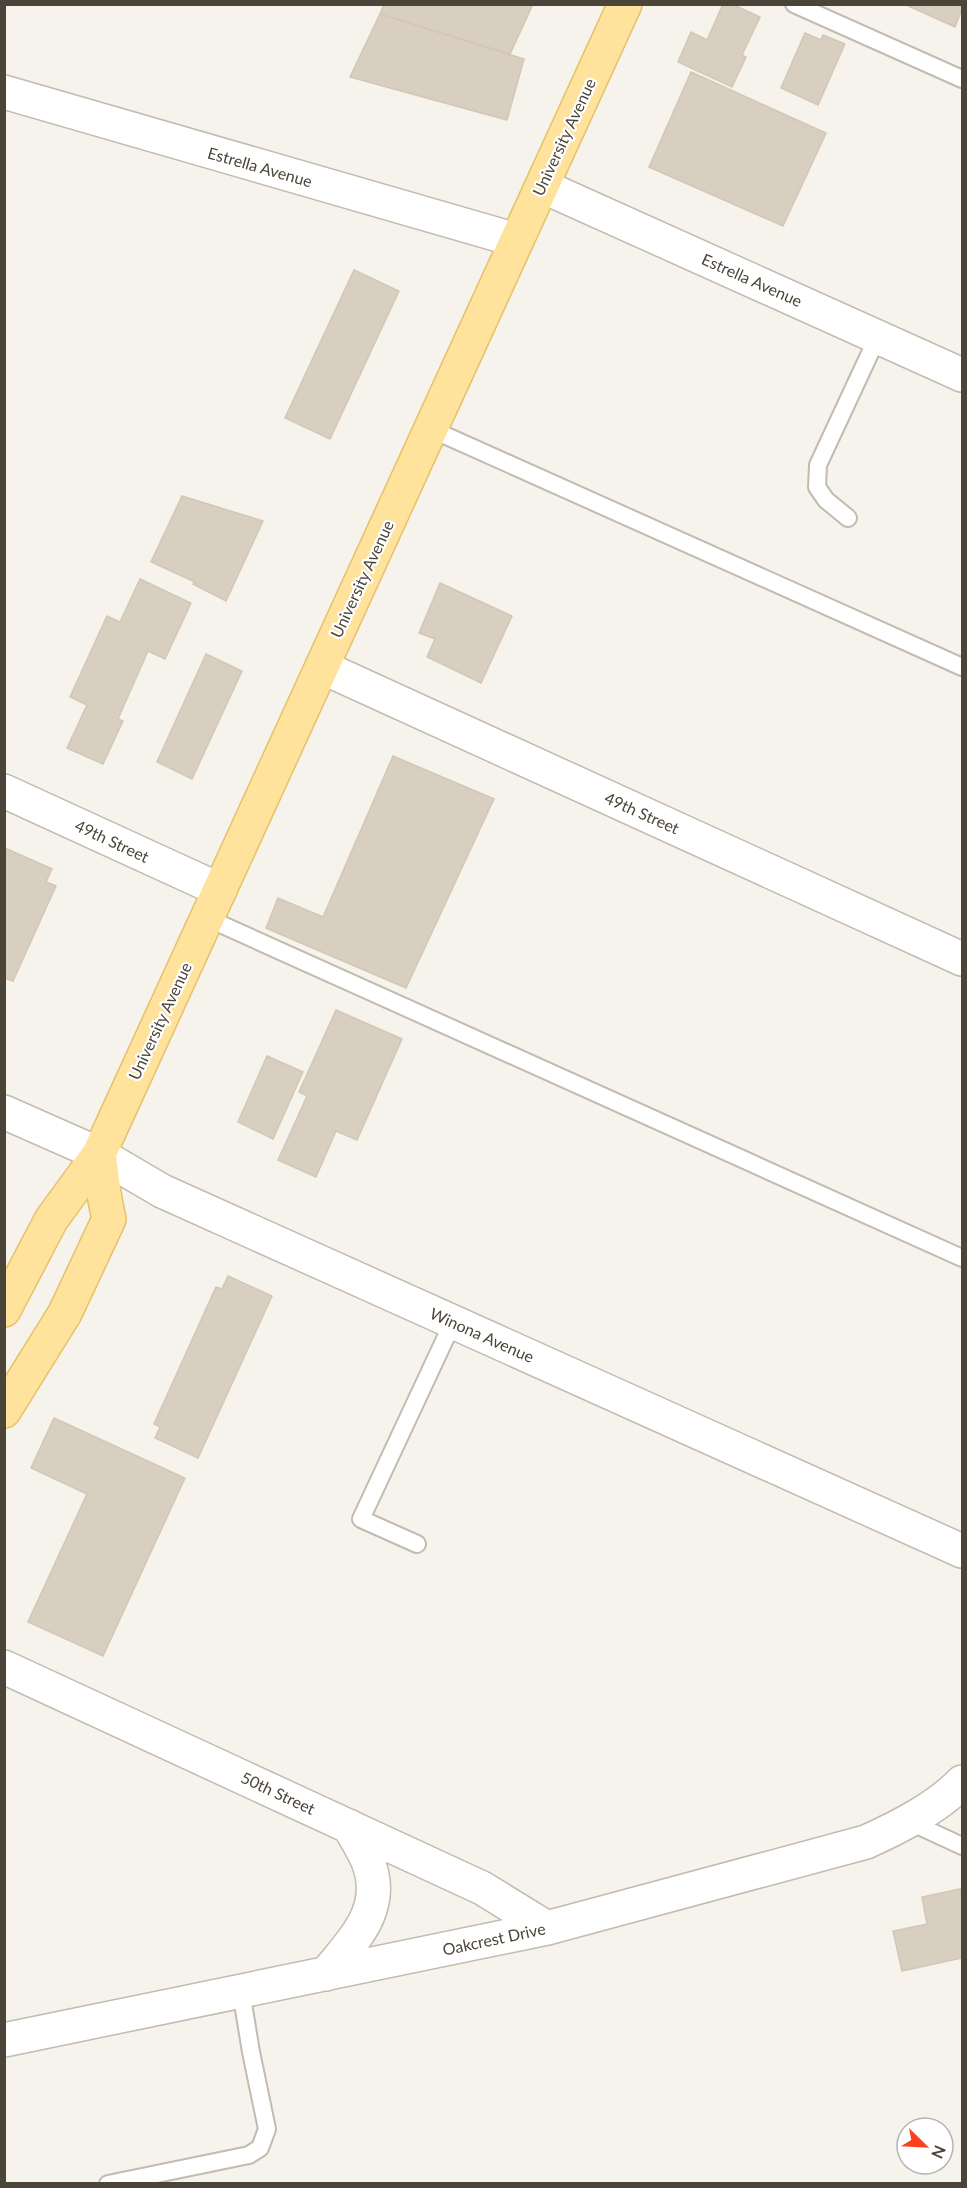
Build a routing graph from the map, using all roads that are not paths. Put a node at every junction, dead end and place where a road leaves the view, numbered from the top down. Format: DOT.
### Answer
graph roads {
  1 [pos="625,4"];
  2 [pos="794,4"];
  3 [pos="963,80"];
  4 [pos="4,92"];
  5 [pos="542,186"];
  6 [pos="516,240"];
  7 [pos="878,336"];
  8 [pos="963,375"];
  9 [pos="431,429"];
  10 [pos="848,518"];
  11 [pos="322,667"];
  12 [pos="963,667"];
  13 [pos="4,791"];
  14 [pos="214,904"];
  15 [pos="963,959"];
  16 [pos="4,1112"];
  17 [pos="99,1154"];
  18 [pos="963,1258"];
  19 [pos="4,1310"];
  20 [pos="453,1322"];
  21 [pos="4,1411"];
  22 [pos="417,1544"];
  23 [pos="963,1551"];
  24 [pos="4,1667"];
  25 [pos="963,1782"];
  26 [pos="907,1821"];
  27 [pos="349,1826"];
  28 [pos="963,1846"];
  29 [pos="547,1928"];
  30 [pos="326,1974"];
  31 [pos="241,1991"];
  32 [pos="4,2040"];
  33 [pos="108,2184"];
  1 -- 5 [label="main road, University Avenue"];
  2 -- 3 [label="lane"];
  4 -- 6 [label="street, Estrella Avenue"];
  5 -- 6 [label="main road, University Avenue"];
  5 -- 7 [label="street, Estrella Avenue"];
  6 -- 9 [label="main road, University Avenue"];
  7 -- 8 [label="street, Estrella Avenue"];
  7 -- 10 [label="lane"];
  9 -- 11 [label="main road, University Avenue"];
  9 -- 12 [label="lane"];
  11 -- 14 [label="main road, University Avenue"];
  11 -- 15 [label="street, 49th Street"];
  13 -- 14 [label="street, 49th Street"];
  14 -- 17 [label="main road, University Avenue"];
  14 -- 18 [label="lane"];
  16 -- 17 [label="street, Winona Avenue"];
  17 -- 19 [label="main road, University Avenue"];
  17 -- 20 [label="street, Winona Avenue"];
  17 -- 21 [label="main road"];
  20 -- 22 [label="lane"];
  20 -- 23 [label="street, Winona Avenue"];
  24 -- 27 [label="street, 50th Street"];
  25 -- 26 [label="street, Oakcrest Drive"];
  26 -- 28 [label="lane"];
  26 -- 29 [label="street, Oakcrest Drive"];
  27 -- 29 [label="street, 50th Street"];
  27 -- 30 [label="street"];
  29 -- 30 [label="street, Oakcrest Drive"];
  30 -- 31 [label="street, Oakcrest Drive"];
  31 -- 32 [label="street, Oakcrest Drive"];
  31 -- 33 [label="lane"];
}
